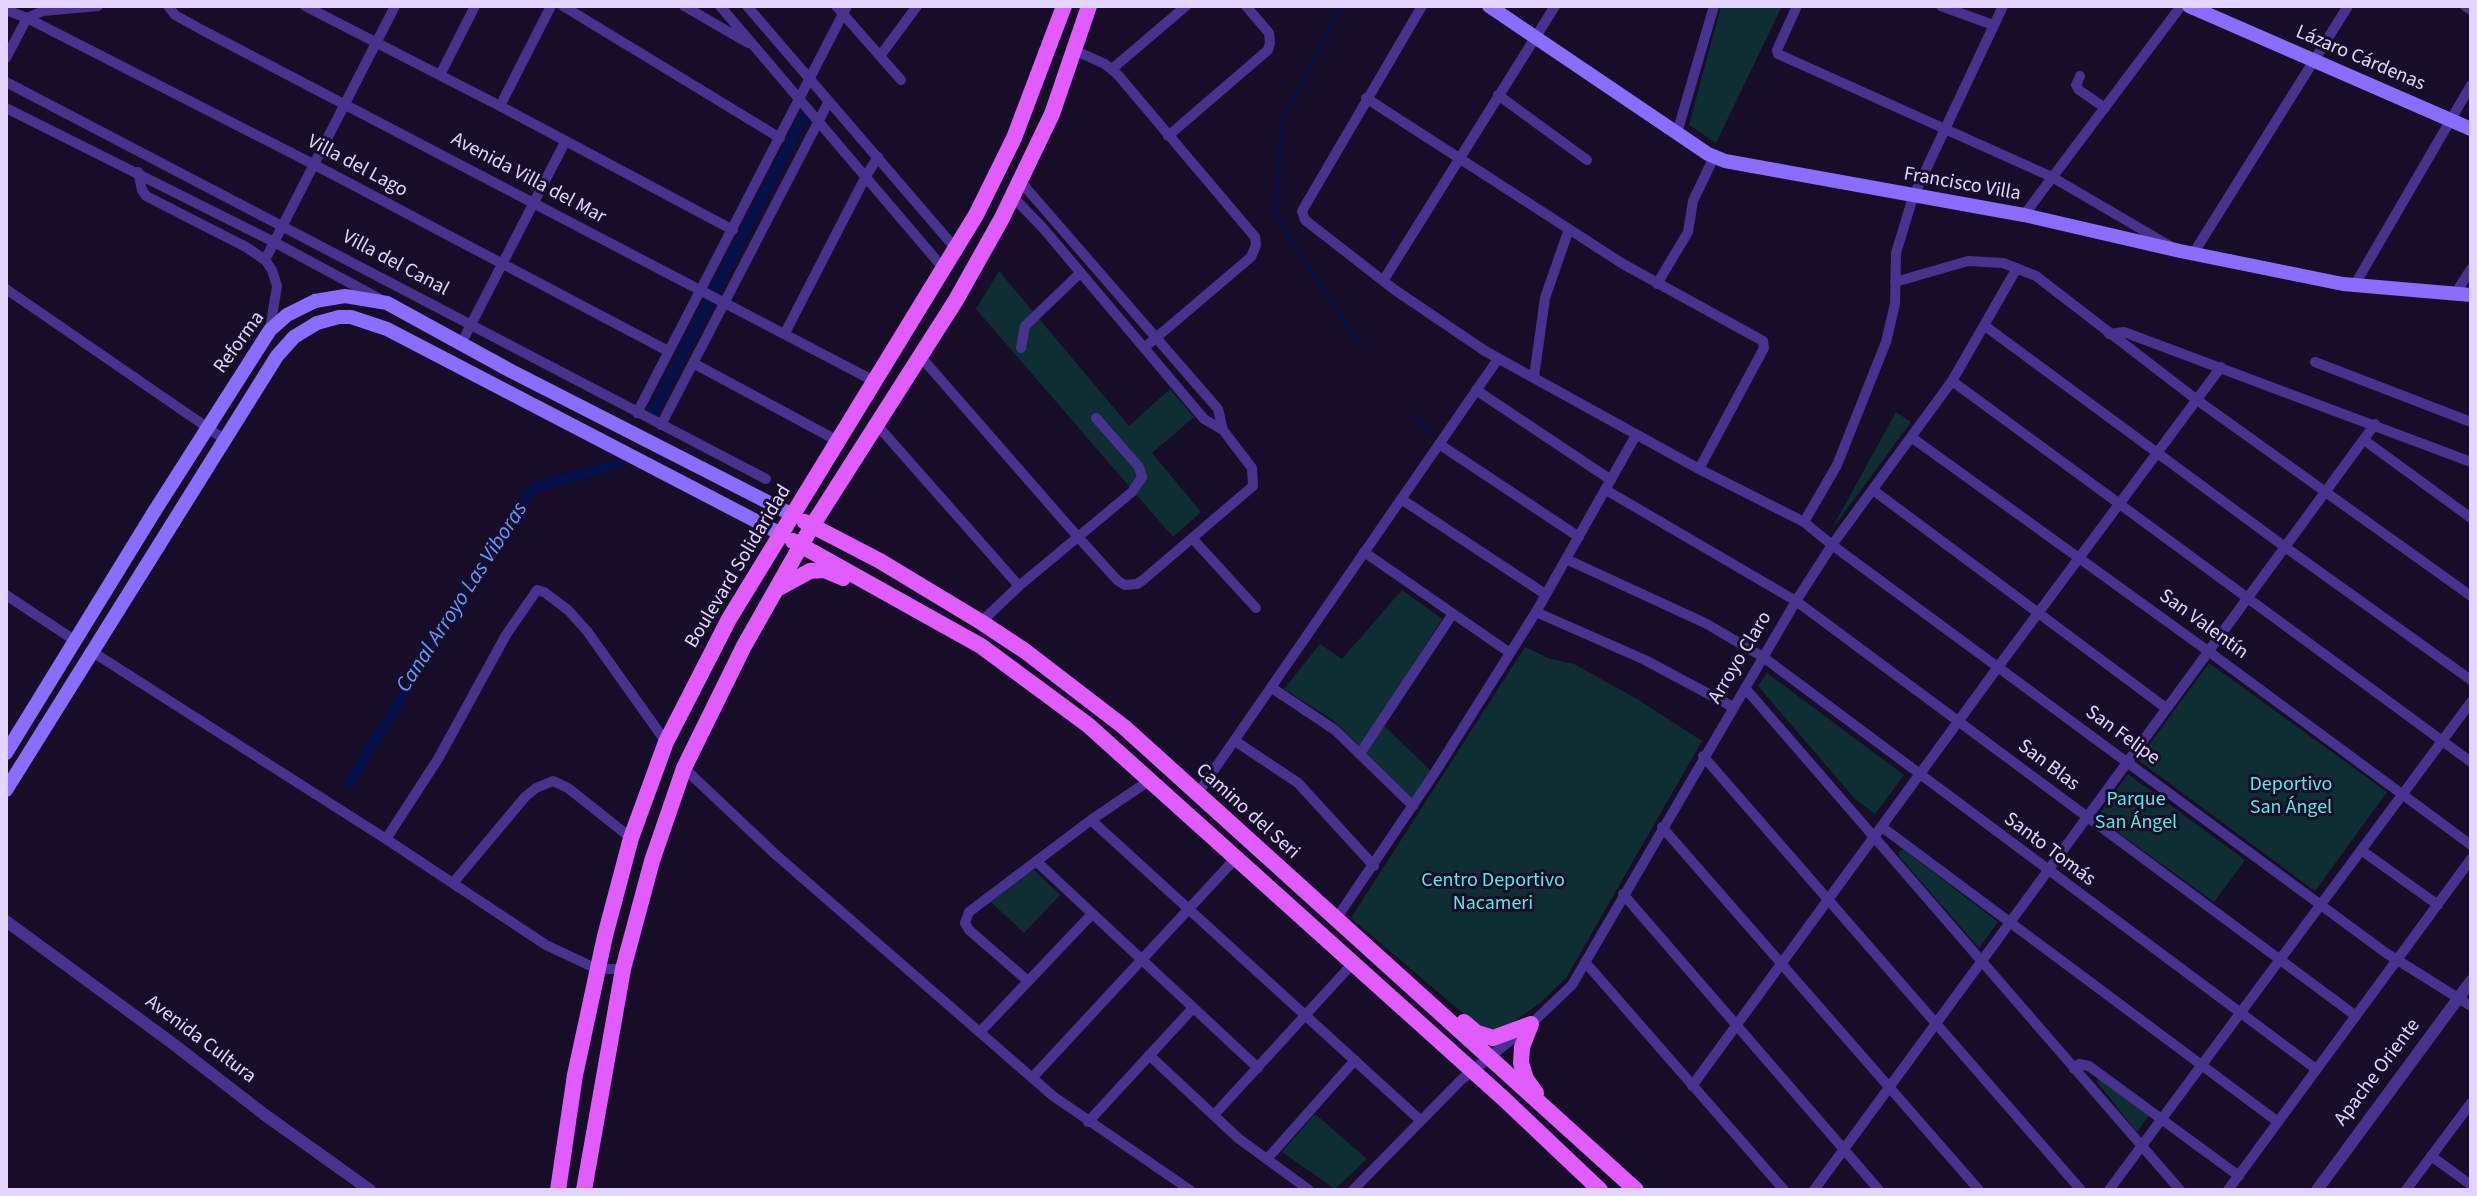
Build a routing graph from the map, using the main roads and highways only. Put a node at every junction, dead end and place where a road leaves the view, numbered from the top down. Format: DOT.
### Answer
graph roads {
  1 [pos="1064,6"];
  2 [pos="1089,6"];
  3 [pos="1489,6"];
  4 [pos="2189,6"];
  5 [pos="2471,129"];
  6 [pos="2471,295"];
  7 [pos="511,371"];
  8 [pos="503,388"];
  9 [pos="793,515"];
  10 [pos="812,526"];
  11 [pos="781,534"];
  12 [pos="801,546"];
  13 [pos="113,581"];
  14 [pos="776,590"];
  15 [pos="928,615"];
  16 [pos="72,643"];
  17 [pos="94,646"];
  18 [pos="57,707"];
  19 [pos="6,753"];
  20 [pos="6,790"];
  21 [pos="1416,991"];
  22 [pos="1566,1126"];
  23 [pos="558,1190"];
  24 [pos="584,1190"];
  25 [pos="1600,1190"];
  26 [pos="1636,1190"];
  1 -- 9 [label="main road, Boulevard Solidaridad"];
  2 -- 10 [label="main road, Boulevard Solidaridad"];
  3 -- 6 [label="main road, Francisco Villa"];
  4 -- 5 [label="main road, Lázaro Cárdenas"];
  7 -- 8 [label="main road"];
  7 -- 9 [label="main road, Reforma"];
  7 -- 13 [label="main road, Reforma"];
  8 -- 11 [label="main road, Reforma"];
  8 -- 17 [label="main road, Reforma"];
  9 -- 10 [label="main road, Camino del Seri"];
  9 -- 11 [label="main road, Boulevard Solidaridad"];
  10 -- 12 [label="main road, Boulevard Solidaridad"];
  10 -- 21 [label="main road, Camino del Seri"];
  11 -- 12 [label="main road, Camino del Seri"];
  11 -- 23 [label="main road, Boulevard Solidaridad"];
  12 -- 14 [label="main road, Boulevard Solidaridad"];
  12 -- 15 [label="main road, Camino del Seri"];
  13 -- 16 [label="main road, Reforma"];
  13 -- 17 [label="main road"];
  14 -- 15 [label="main road"];
  14 -- 24 [label="main road, Boulevard Solidaridad"];
  15 -- 25 [label="main road, Camino del Seri"];
  16 -- 18 [label="main road"];
  16 -- 19 [label="main road, Reforma"];
  17 -- 18 [label="main road, Reforma"];
  18 -- 20 [label="main road, Reforma"];
  21 -- 22 [label="main road, Camino del Seri"];
  21 -- 22 [label="main road"];
  22 -- 26 [label="main road, Camino del Seri"];
}
